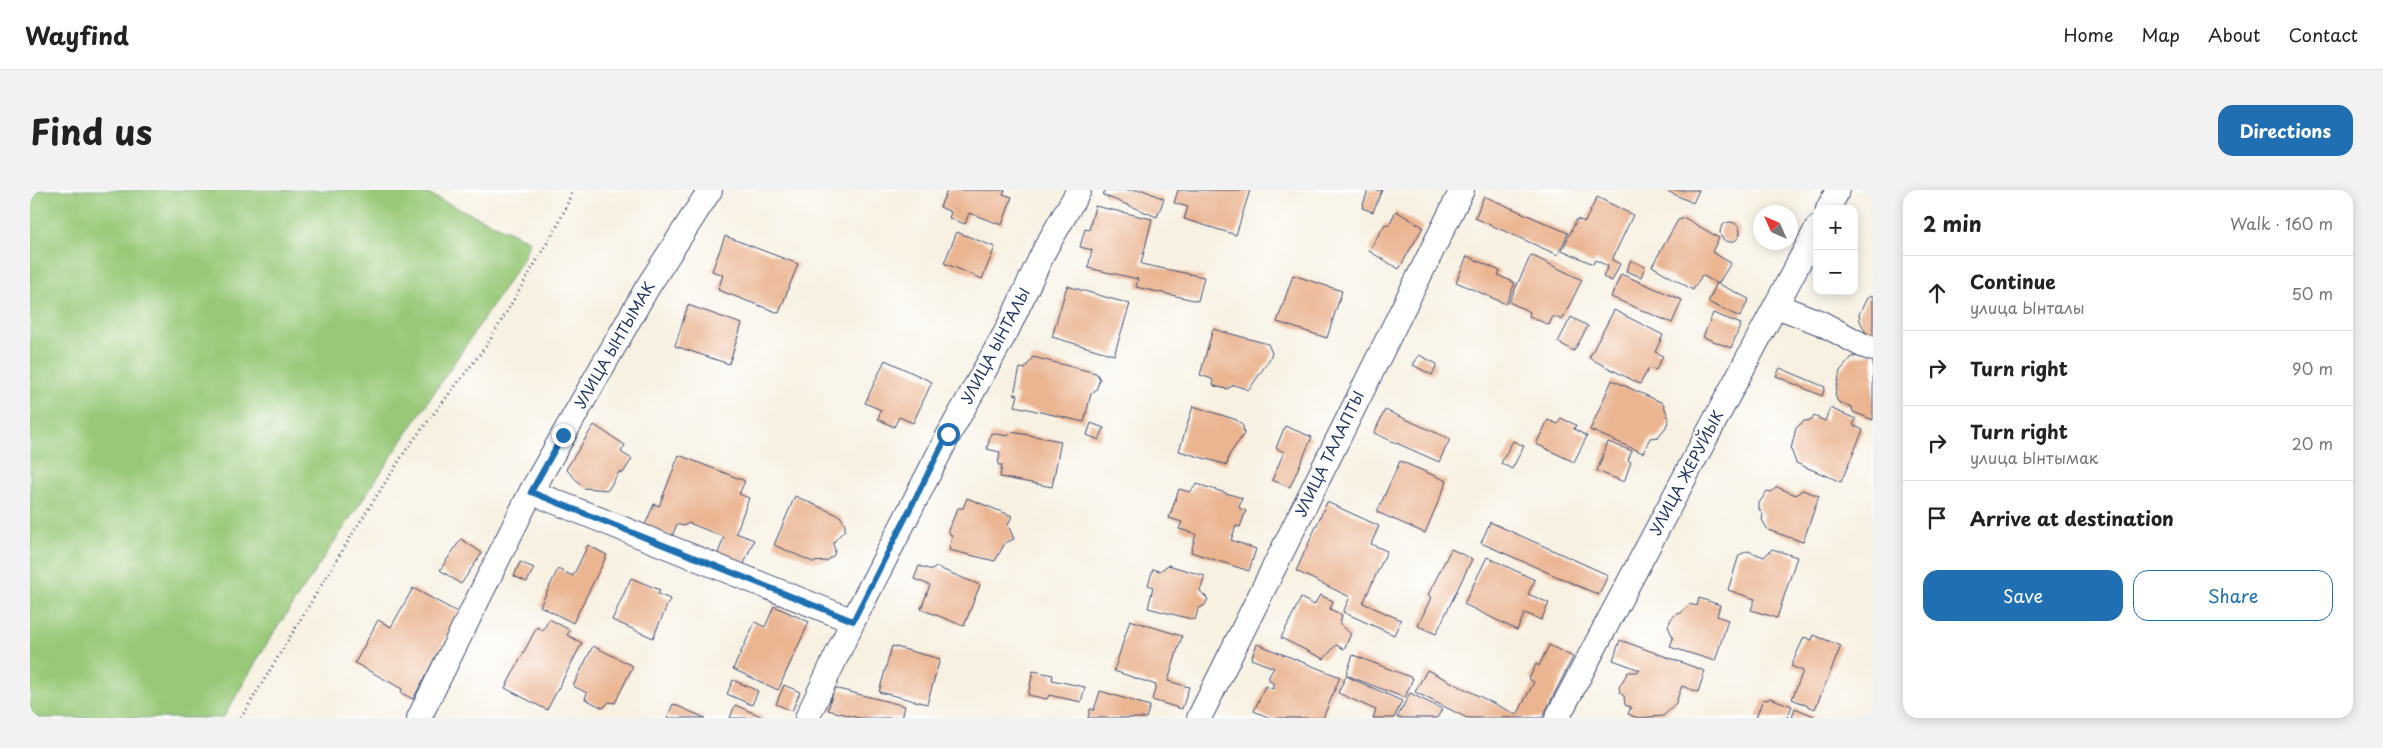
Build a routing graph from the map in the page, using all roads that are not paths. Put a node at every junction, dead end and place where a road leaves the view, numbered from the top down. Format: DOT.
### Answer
graph roads {
  1 [pos="710,190"];
  2 [pos="1079,190"];
  3 [pos="1462,190"];
  4 [pos="1838,190"];
  5 [pos="1830,205"];
  6 [pos="1813,236"];
  7 [pos="1777,306"];
  8 [pos="1873,349"];
  9 [pos="531,492"];
  10 [pos="853,621"];
  11 [pos="419,718"];
  12 [pos="807,718"];
  13 [pos="1199,718"];
  14 [pos="1557,718"];
  1 -- 9 [label="street, УЛИЦА ЫНТЫМАК"];
  2 -- 10 [label="street, УЛИЦА ЫНТАЛЫ"];
  3 -- 13 [label="street, УЛИЦА ТАЛАПТЫ"];
  4 -- 5 [label="street"];
  6 -- 7 [label="street, УЛИЦА ЖЕРУЙЫК"];
  7 -- 8 [label="street"];
  7 -- 14 [label="street, УЛИЦА ЖЕРУЙЫК"];
  9 -- 10 [label="street"];
  9 -- 11 [label="street, УЛИЦА ЫНТЫМАК"];
  10 -- 12 [label="street, УЛИЦА ЫНТАЛЫ"];
}
